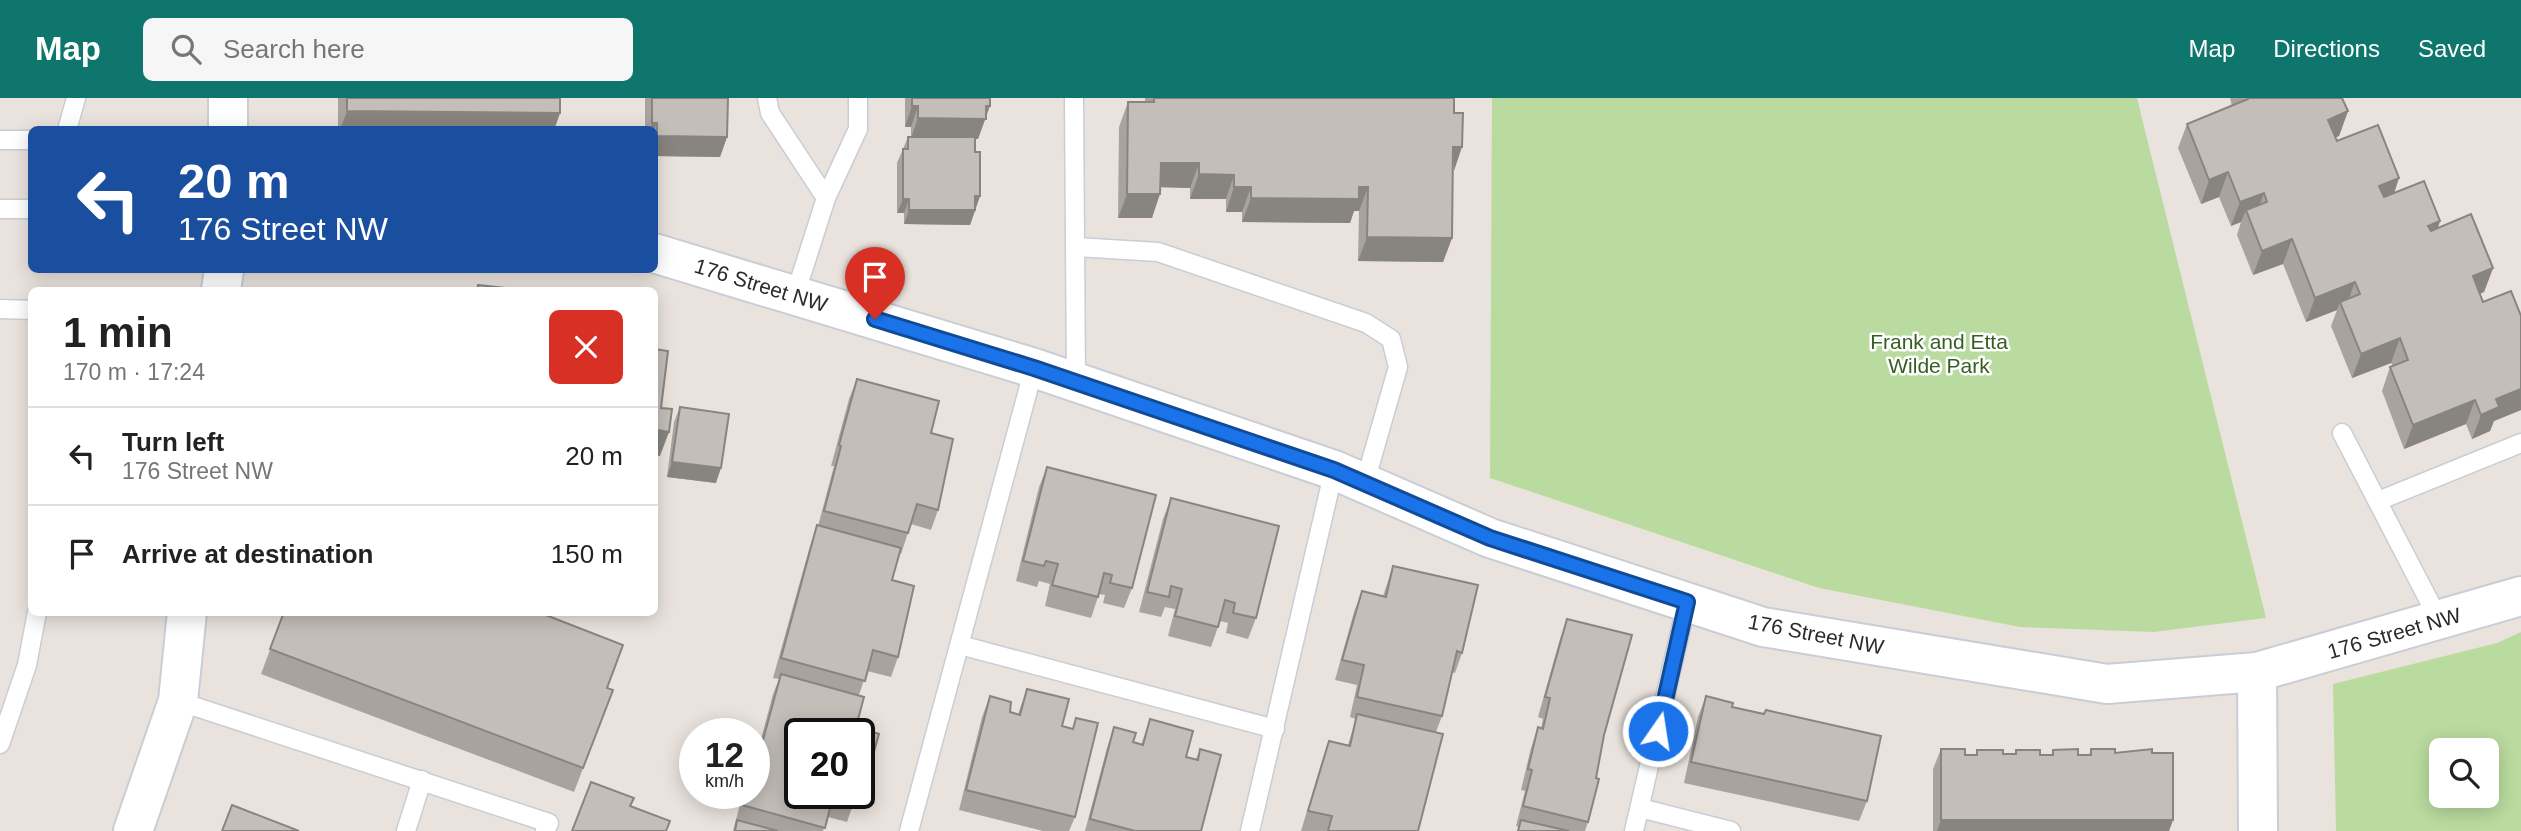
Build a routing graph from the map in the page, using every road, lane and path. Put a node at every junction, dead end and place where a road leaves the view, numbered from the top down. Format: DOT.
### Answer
graph roads {
  1 [pos="76,98"];
  2 [pos="228,98"];
  3 [pos="767,98"];
  4 [pos="858,98"];
  5 [pos="1074,98"];
  6 [pos="68,126"];
  7 [pos="228,126"];
  8 [pos="0,140"];
  9 [pos="28,140"];
  10 [pos="826,198"];
  11 [pos="0,209"];
  12 [pos="28,209"];
  13 [pos="1076,247"];
  14 [pos="658,254"];
  15 [pos="795,295"];
  16 [pos="0,309"];
  17 [pos="28,310"];
  18 [pos="1034,368"];
  19 [pos="1076,383"];
  20 [pos="2342,433"];
  21 [pos="2521,443"];
  22 [pos="1350,476"];
  23 [pos="2378,501"];
  24 [pos="2521,596"];
  25 [pos="1687,602"];
  26 [pos="36,616"];
  27 [pos="187,616"];
  28 [pos="2439,620"];
  29 [pos="960,645"];
  30 [pos="2257,672"];
  31 [pos="178,701"];
  32 [pos="1275,729"];
  33 [pos="0,744"];
  34 [pos="422,780"];
  35 [pos="1640,808"];
  36 [pos="133,831"];
  37 [pos="406,831"];
  38 [pos="545,831"];
  39 [pos="909,831"];
  40 [pos="1250,831"];
  41 [pos="1634,831"];
  42 [pos="1731,831"];
  43 [pos="2258,831"];
  1 -- 6 [label="lane"];
  2 -- 7 [label="street"];
  3 -- 10 [label="lane"];
  4 -- 10 [label="lane"];
  5 -- 13 [label="lane"];
  8 -- 9 [label="lane"];
  10 -- 15 [label="lane"];
  11 -- 12 [label="lane"];
  13 -- 19 [label="lane"];
  13 -- 22 [label="lane"];
  14 -- 15 [label="street, 176 Street NW"];
  15 -- 18 [label="street, 176 Street NW"];
  16 -- 17 [label="lane"];
  18 -- 19 [label="street, 176 Street NW"];
  18 -- 29 [label="lane"];
  19 -- 22 [label="street, 176 Street NW"];
  20 -- 23 [label="lane"];
  21 -- 23 [label="lane"];
  22 -- 25 [label="street, 176 Street NW"];
  22 -- 32 [label="lane"];
  23 -- 28 [label="lane"];
  24 -- 28 [label="street, 176 Street NW"];
  25 -- 30 [label="street, 176 Street NW"];
  25 -- 35 [label="lane"];
  26 -- 33 [label="lane"];
  27 -- 31 [label="street"];
  28 -- 30 [label="street, 176 Street NW"];
  29 -- 32 [label="lane"];
  29 -- 39 [label="lane"];
  30 -- 43 [label="street"];
  31 -- 34 [label="lane"];
  31 -- 36 [label="street"];
  32 -- 40 [label="lane"];
  34 -- 37 [label="lane"];
  34 -- 38 [label="lane"];
  35 -- 41 [label="lane"];
  35 -- 42 [label="lane"];
}
